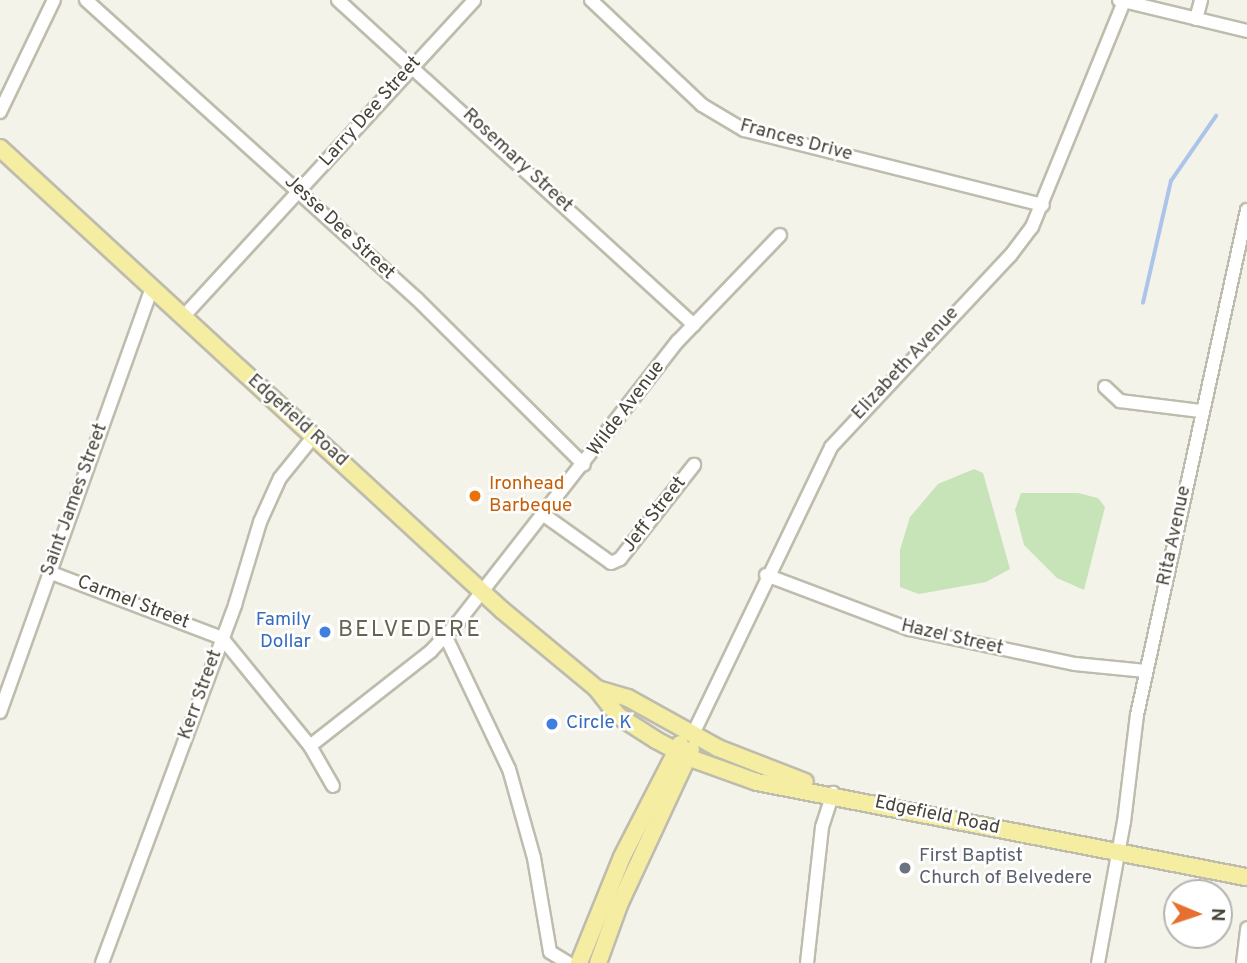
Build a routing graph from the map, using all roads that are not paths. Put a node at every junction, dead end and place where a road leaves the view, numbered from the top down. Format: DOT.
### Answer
graph roads {
  1 [pos="54,0"];
  2 [pos="86,0"];
  3 [pos="338,0"];
  4 [pos="474,0"];
  5 [pos="591,0"];
  6 [pos="1201,0"];
  7 [pos="1122,1"];
  8 [pos="1196,19"];
  9 [pos="1247,31"];
  10 [pos="414,66"];
  11 [pos="0,112"];
  12 [pos="0,148"];
  13 [pos="299,192"];
  14 [pos="1043,205"];
  15 [pos="1247,210"];
  16 [pos="780,234"];
  17 [pos="152,288"];
  18 [pos="183,317"];
  19 [pos="694,325"];
  20 [pos="1105,387"];
  21 [pos="1200,411"];
  22 [pos="314,436"];
  23 [pos="584,465"];
  24 [pos="694,465"];
  25 [pos="544,515"];
  26 [pos="49,572"];
  27 [pos="766,575"];
  28 [pos="485,593"];
  29 [pos="445,635"];
  30 [pos="222,638"];
  31 [pos="1146,671"];
  32 [pos="597,689"];
  33 [pos="0,712"];
  34 [pos="692,734"];
  35 [pos="310,746"];
  36 [pos="673,750"];
  37 [pos="690,758"];
  38 [pos="333,786"];
  39 [pos="833,793"];
  40 [pos="1117,856"];
  41 [pos="1247,877"];
  42 [pos="1247,928"];
  43 [pos="103,963"];
  44 [pos="568,963"];
  45 [pos="579,963"];
  46 [pos="597,963"];
  47 [pos="807,963"];
  48 [pos="1098,963"];
  49 [pos="1243,963"];
  1 -- 11 [label="street"];
  2 -- 13 [label="street, Jesse Dee Street"];
  3 -- 10 [label="street, Rosemary Street"];
  4 -- 10 [label="street, Larry Dee Street"];
  5 -- 14 [label="street, Frances Drive"];
  6 -- 8 [label="street"];
  7 -- 8 [label="street"];
  7 -- 14 [label="street, Elizabeth Avenue"];
  8 -- 9 [label="street"];
  10 -- 13 [label="street, Larry Dee Street"];
  10 -- 19 [label="street, Rosemary Street"];
  12 -- 17 [label="main road, Edgefield Road"];
  13 -- 18 [label="street, Larry Dee Street"];
  13 -- 23 [label="street, Jesse Dee Street"];
  14 -- 27 [label="street, Elizabeth Avenue"];
  15 -- 21 [label="street, Rita Avenue"];
  16 -- 19 [label="street, Wilde Avenue"];
  17 -- 18 [label="main road, Edgefield Road"];
  17 -- 26 [label="street, Saint James Street"];
  18 -- 22 [label="main road, Edgefield Road"];
  19 -- 23 [label="street, Wilde Avenue"];
  20 -- 21 [label="street"];
  21 -- 31 [label="street, Rita Avenue"];
  22 -- 28 [label="main road, Edgefield Road"];
  22 -- 30 [label="street, Kerr Street"];
  23 -- 25 [label="street, Wilde Avenue"];
  24 -- 25 [label="street, Jeff Street"];
  25 -- 28 [label="street, Wilde Avenue"];
  26 -- 30 [label="street, Carmel Street"];
  26 -- 33 [label="street, Saint James Street"];
  27 -- 31 [label="street, Hazel Street"];
  27 -- 34 [label="street, Elizabeth Avenue"];
  28 -- 29 [label="street"];
  28 -- 32 [label="main road, Edgefield Road"];
  29 -- 35 [label="street"];
  29 -- 44 [label="street"];
  30 -- 35 [label="street, Carmel Street"];
  30 -- 43 [label="street, Kerr Street"];
  31 -- 40 [label="street, Rita Avenue"];
  32 -- 34 [label="main road, Edgefield Road"];
  32 -- 36 [label="main road, Edgefield Road"];
  34 -- 36 [label="main road"];
  34 -- 37 [label="main road"];
  34 -- 39 [label="main road, Edgefield Road"];
  35 -- 38 [label="street, Carmel Street"];
  36 -- 37 [label="main road, Edgefield Road"];
  36 -- 45 [label="main road"];
  37 -- 39 [label="main road, Edgefield Road"];
  37 -- 46 [label="main road"];
  39 -- 40 [label="main road, Edgefield Road"];
  39 -- 47 [label="street"];
  40 -- 41 [label="main road, Edgefield Road"];
  40 -- 48 [label="street, Rita Avenue"];
  42 -- 49 [label="street"];
}
